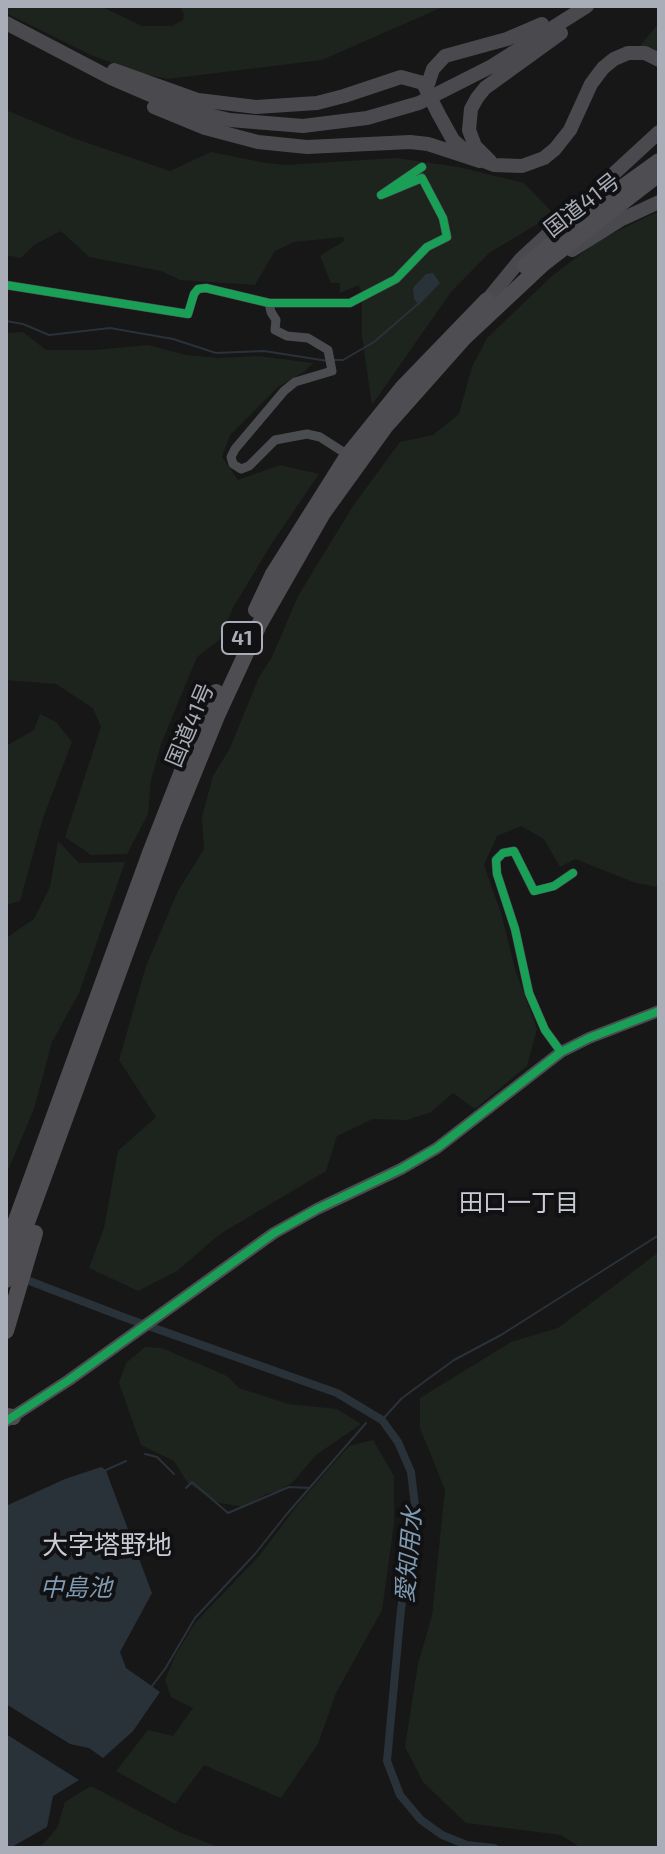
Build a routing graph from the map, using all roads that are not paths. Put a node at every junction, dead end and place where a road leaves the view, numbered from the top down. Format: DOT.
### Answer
graph roads {
  1 [pos="574,6"];
  2 [pos="587,6"];
  3 [pos="601,6"];
  4 [pos="6,23"];
  5 [pos="42,42"];
  6 [pos="61,52"];
  7 [pos="659,60"];
  8 [pos="426,83"];
  9 [pos="659,132"];
  10 [pos="659,161"];
  11 [pos="487,163"];
  12 [pos="422,167"];
  13 [pos="659,174"];
  14 [pos="659,202"];
  15 [pos="6,285"];
  16 [pos="493,302"];
  17 [pos="269,303"];
  18 [pos="348,455"];
  19 [pos="573,873"];
  20 [pos="659,1011"];
  21 [pos="561,1052"];
  22 [pos="52,1135"];
  23 [pos="6,1219"];
  24 [pos="18,1242"];
  25 [pos="6,1280"];
  26 [pos="6,1331"];
  27 [pos="8,1418"];
  1 -- 8 [label="main road"];
  2 -- 6 [label="main road"];
  3 -- 11 [label="main road"];
  4 -- 5 [label="main road"];
  5 -- 6 [label="main road"];
  5 -- 11 [label="main road"];
  6 -- 8 [label="main road"];
  7 -- 11 [label="main road"];
  8 -- 11 [label="main road, bridge"];
  9 -- 16 [label="main road"];
  10 -- 16 [label="highway, 国道41号 / 41"];
  12 -- 17 [label="street"];
  13 -- 16 [label="highway, 国道41号 / 41"];
  14 -- 16 [label="main road"];
  15 -- 17 [label="street"];
  16 -- 18 [label="highway, 国道41号 / 41"];
  16 -- 22 [label="highway, 国道41号 / 41"];
  17 -- 18 [label="street"];
  18 -- 22 [label="highway, 国道41号 / 41"];
  19 -- 21 [label="street"];
  20 -- 21 [label="street"];
  21 -- 27 [label="street"];
  22 -- 23 [label="highway"];
  22 -- 24 [label="highway, 国道41号 / 41"];
  24 -- 25 [label="highway, 国道41号 / 41"];
  24 -- 26 [label="highway"];
}
